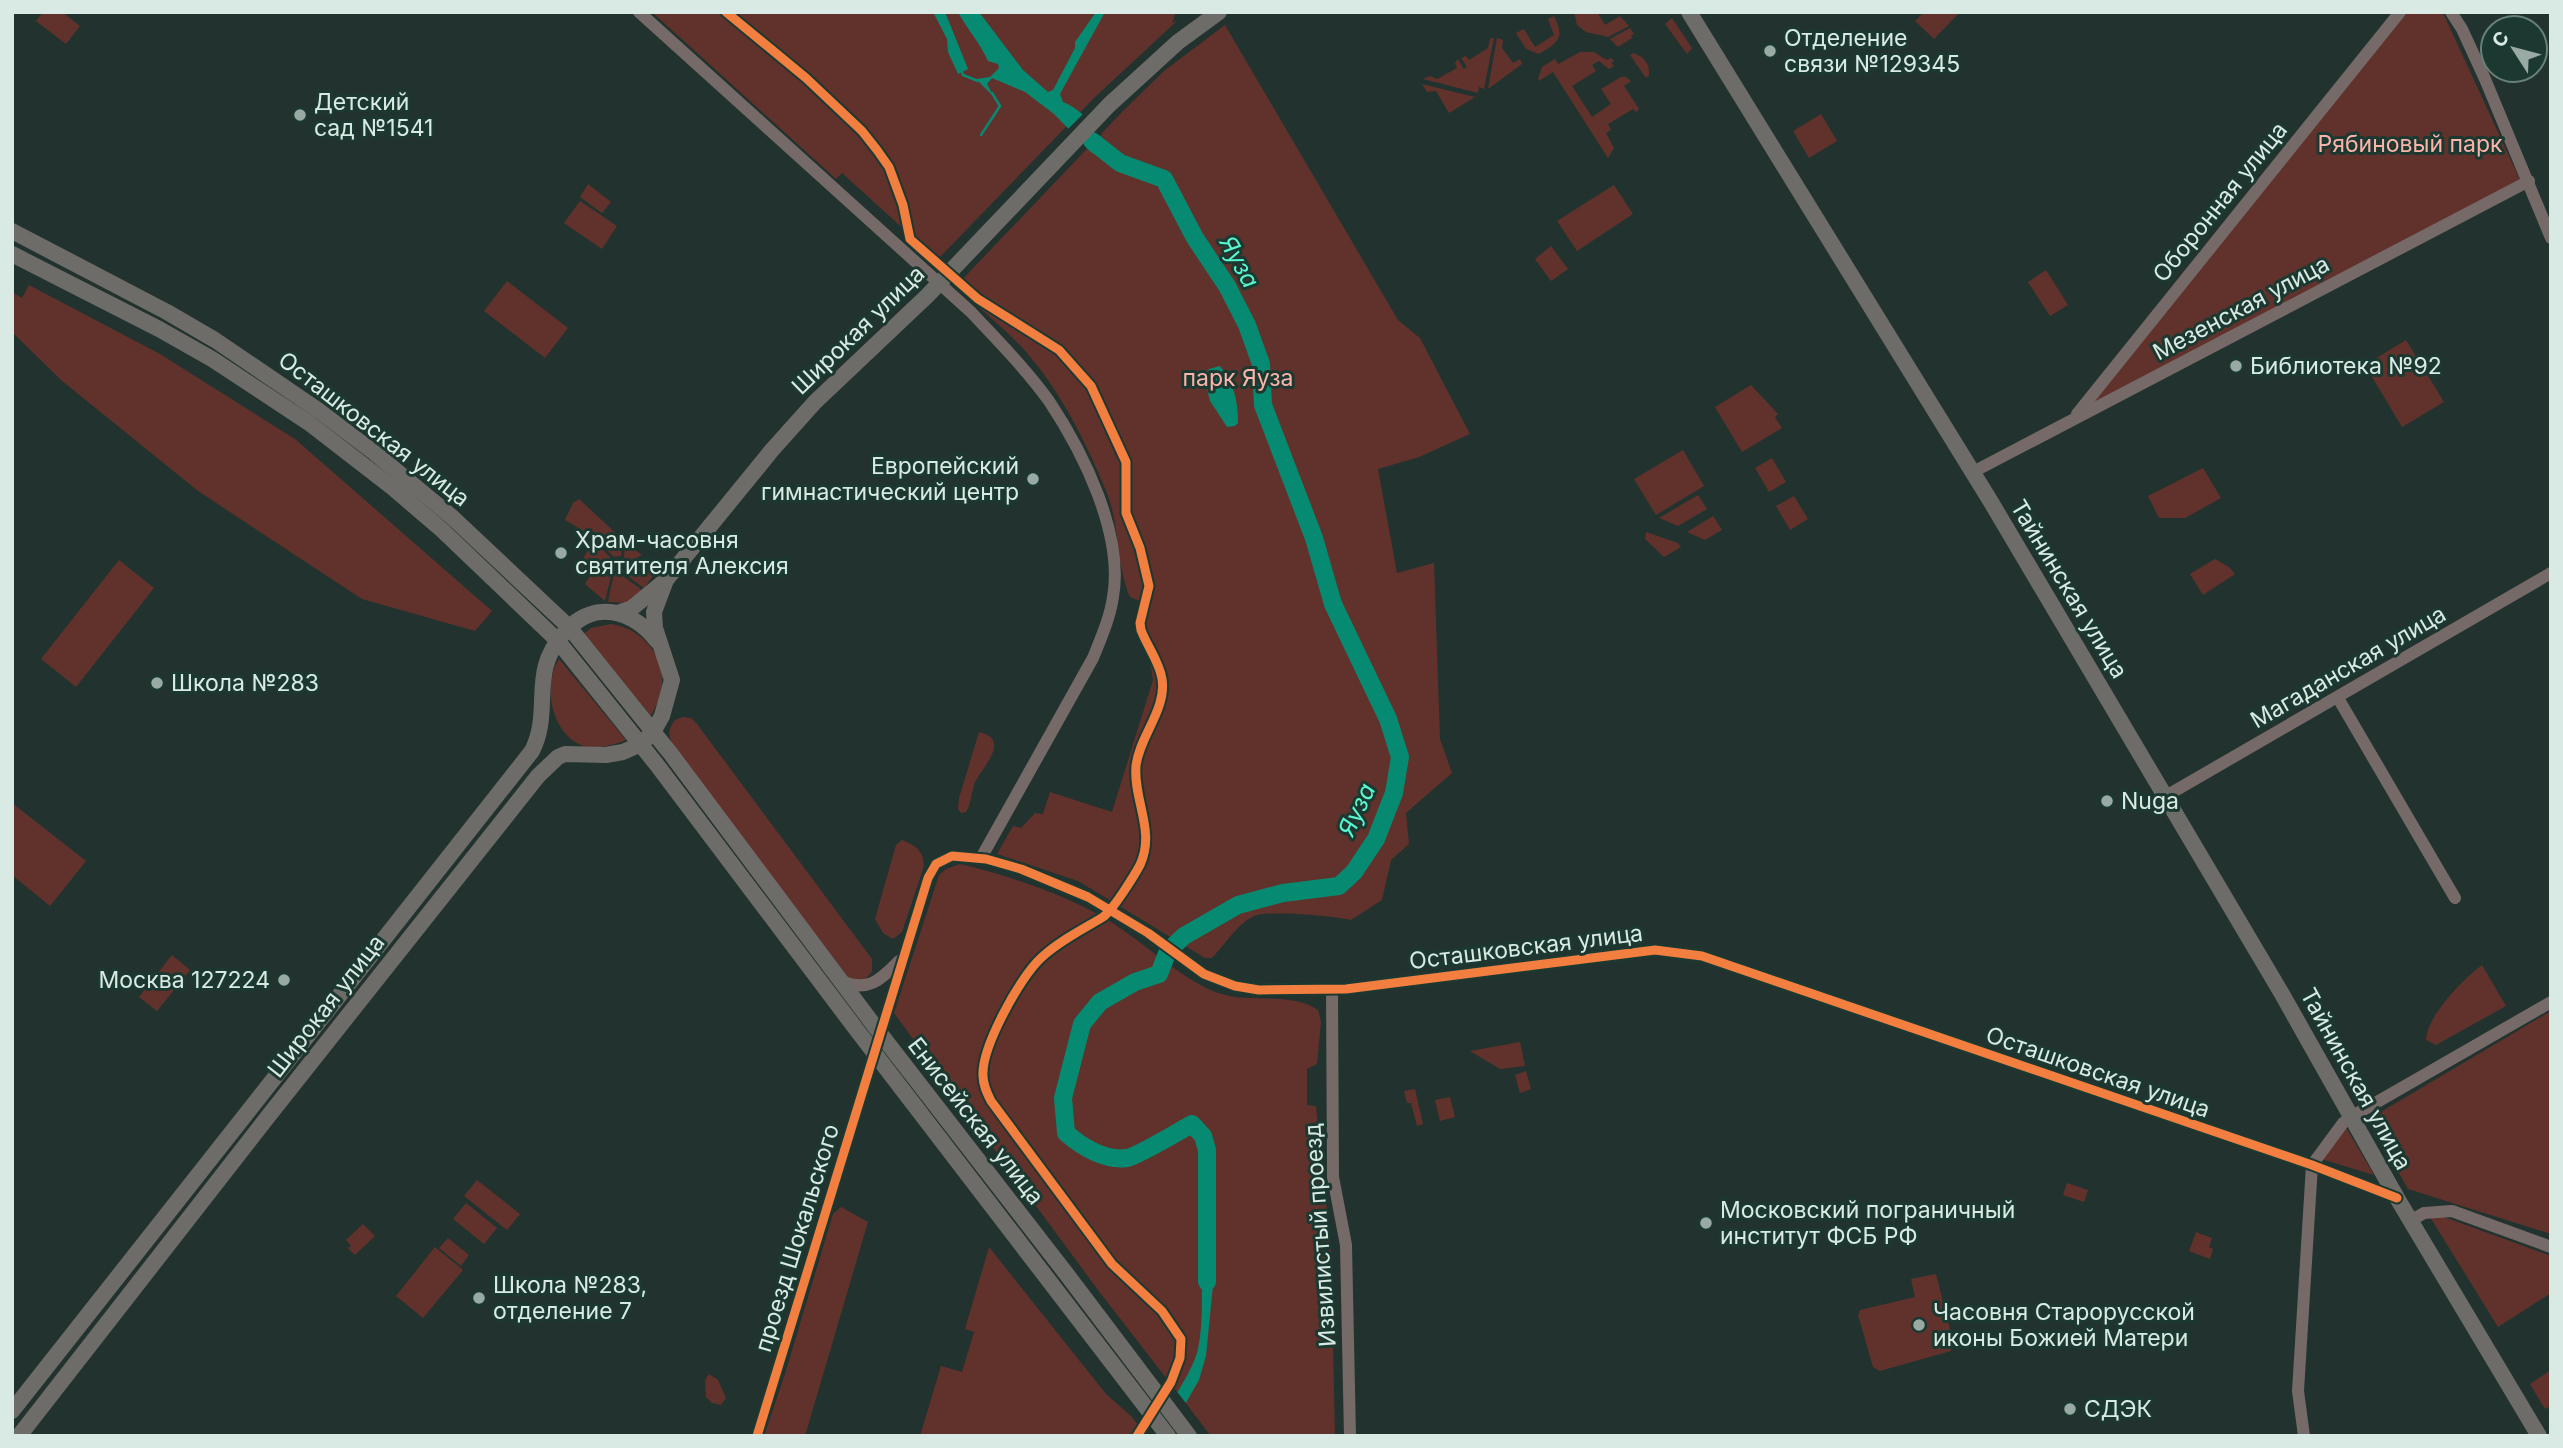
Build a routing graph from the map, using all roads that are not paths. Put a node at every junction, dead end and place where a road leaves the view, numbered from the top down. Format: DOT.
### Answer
graph roads {
  1 [pos="639,12"];
  2 [pos="1219,12"];
  3 [pos="1689,12"];
  4 [pos="2400,12"];
  5 [pos="2451,12"];
  6 [pos="2529,181"];
  7 [pos="12,231"];
  8 [pos="2551,238"];
  9 [pos="12,254"];
  10 [pos="940,283"];
  11 [pos="2073,419"];
  12 [pos="1973,472"];
  13 [pos="2551,573"];
  14 [pos="666,580"];
  15 [pos="617,613"];
  16 [pos="569,627"];
  17 [pos="557,640"];
  18 [pos="664,652"];
  19 [pos="2338,698"];
  20 [pos="653,732"];
  21 [pos="641,744"];
  22 [pos="2166,796"];
  23 [pos="981,858"];
  24 [pos="428,884"];
  25 [pos="443,896"];
  26 [pos="2455,898"];
  27 [pos="802,928"];
  28 [pos="789,938"];
  29 [pos="902,958"];
  30 [pos="842,981"];
  31 [pos="1332,989"];
  32 [pos="2551,1002"];
  33 [pos="879,1032"];
  34 [pos="859,1033"];
  35 [pos="873,1052"];
  36 [pos="272,1082"];
  37 [pos="286,1093"];
  38 [pos="2351,1117"];
  39 [pos="2312,1165"];
  40 [pos="2397,1198"];
  41 [pos="2410,1220"];
  42 [pos="2551,1247"];
  43 [pos="120,1275"];
  44 [pos="136,1287"];
  45 [pos="12,1411"];
  46 [pos="19,1436"];
  47 [pos="757,1436"];
  48 [pos="1168,1436"];
  49 [pos="1189,1436"];
  50 [pos="1350,1436"];
  51 [pos="2304,1436"];
  52 [pos="2539,1436"];
  1 -- 10 [label="street"];
  2 -- 10 [label="main road, Широкая улица"];
  3 -- 12 [label="main road, Тайнинская улица"];
  4 -- 11 [label="street, Оборонная улица"];
  5 -- 6 [label="street"];
  6 -- 8 [label="street"];
  6 -- 11 [label="street, Мезенская улица"];
  7 -- 16 [label="main road, Осташковская улица"];
  9 -- 17 [label="main road, Осташковская улица"];
  10 -- 14 [label="main road, Широкая улица"];
  10 -- 23 [label="street"];
  11 -- 12 [label="street, Мезенская улица"];
  12 -- 22 [label="main road, Тайнинская улица"];
  13 -- 19 [label="street, Магаданская улица"];
  14 -- 15 [label="main road"];
  14 -- 18 [label="main road, Широкая улица"];
  15 -- 16 [label="main road, Широкая улица"];
  15 -- 18 [label="main road"];
  16 -- 17 [label="main road, Широкая улица"];
  16 -- 20 [label="main road, Осташковская улица"];
  17 -- 21 [label="main road, Осташковская улица"];
  17 -- 24 [label="main road, Широкая улица"];
  18 -- 20 [label="main road, Широкая улица"];
  19 -- 22 [label="street, Магаданская улица"];
  19 -- 26 [label="street"];
  20 -- 21 [label="main road, Широкая улица"];
  20 -- 27 [label="main road, Енисейская улица"];
  21 -- 25 [label="main road, Широкая улица"];
  21 -- 28 [label="main road, Енисейская улица"];
  22 -- 38 [label="main road, Тайнинская улица"];
  23 -- 29 [label="street, Осташковская улица"];
  23 -- 31 [label="street, Осташковская улица"];
  24 -- 25 [label="street"];
  24 -- 36 [label="main road, Широкая улица"];
  25 -- 37 [label="main road, Широкая улица"];
  27 -- 28 [label="main road"];
  27 -- 30 [label="main road, Енисейская улица"];
  28 -- 34 [label="main road, Енисейская улица"];
  29 -- 30 [label="street"];
  29 -- 33 [label="street, Осташковская улица"];
  30 -- 33 [label="main road, Енисейская улица"];
  31 -- 39 [label="street, Осташковская улица"];
  31 -- 50 [label="street, Извилистый проезд"];
  32 -- 38 [label="street"];
  33 -- 34 [label="street"];
  33 -- 35 [label="street, Осташковская улица"];
  33 -- 49 [label="main road, Енисейская улица"];
  34 -- 35 [label="main road, Енисейская улица"];
  35 -- 47 [label="street, проезд Шокальского"];
  35 -- 48 [label="main road, Енисейская улица"];
  36 -- 37 [label="main road"];
  36 -- 43 [label="main road, Широкая улица"];
  37 -- 44 [label="main road, Широкая улица"];
  38 -- 39 [label="street"];
  38 -- 40 [label="main road, Тайнинская улица"];
  39 -- 40 [label="street, Осташковская улица"];
  39 -- 51 [label="street"];
  40 -- 41 [label="main road, Тайнинская улица"];
  41 -- 42 [label="street"];
  41 -- 52 [label="main road, Тайнинская улица"];
  43 -- 44 [label="street"];
  43 -- 45 [label="main road, Широкая улица"];
  44 -- 46 [label="main road, Широкая улица"];
}
